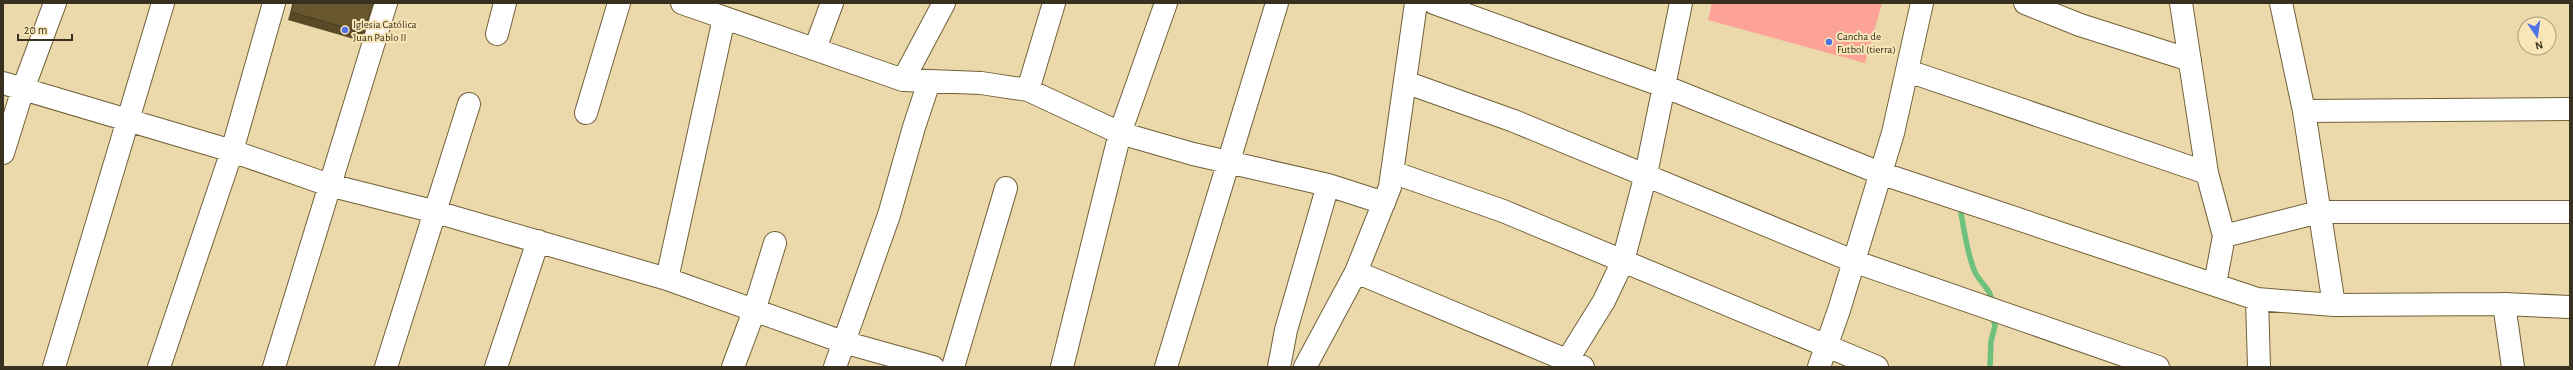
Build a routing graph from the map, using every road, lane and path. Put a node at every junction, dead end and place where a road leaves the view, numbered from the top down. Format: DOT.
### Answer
graph roads {
  1 [pos="55,3"];
  2 [pos="163,3"];
  3 [pos="274,3"];
  4 [pos="386,3"];
  5 [pos="505,3"];
  6 [pos="619,3"];
  7 [pos="682,3"];
  8 [pos="832,3"];
  9 [pos="944,3"];
  10 [pos="1054,3"];
  11 [pos="1166,3"];
  12 [pos="1277,3"];
  13 [pos="1416,3"];
  14 [pos="1434,3"];
  15 [pos="1681,3"];
  16 [pos="1922,3"];
  17 [pos="2025,3"];
  18 [pos="2181,3"];
  19 [pos="2281,3"];
  20 [pos="724,18"];
  21 [pos="497,34"];
  22 [pos="815,49"];
  23 [pos="2190,60"];
  24 [pos="1908,70"];
  25 [pos="903,80"];
  26 [pos="929,82"];
  27 [pos="1405,82"];
  28 [pos="13,86"];
  29 [pos="1666,87"];
  30 [pos="1028,90"];
  31 [pos="469,104"];
  32 [pos="2570,109"];
  33 [pos="2304,111"];
  34 [pos="586,113"];
  35 [pos="129,122"];
  36 [pos="1120,133"];
  37 [pos="232,151"];
  38 [pos="3,153"];
  39 [pos="1228,162"];
  40 [pos="1392,172"];
  41 [pos="1880,173"];
  42 [pos="2207,173"];
  43 [pos="1646,174"];
  44 [pos="329,185"];
  45 [pos="1328,185"];
  46 [pos="1006,188"];
  47 [pos="1384,203"];
  48 [pos="436,212"];
  49 [pos="2320,212"];
  50 [pos="2570,212"];
  51 [pos="2224,236"];
  52 [pos="538,241"];
  53 [pos="775,243"];
  54 [pos="1623,261"];
  55 [pos="1853,261"];
  56 [pos="1356,272"];
  57 [pos="667,278"];
  58 [pos="2215,284"];
  59 [pos="2257,299"];
  60 [pos="2504,304"];
  61 [pos="2334,305"];
  62 [pos="2570,307"];
  63 [pos="754,311"];
  64 [pos="844,342"];
  65 [pos="1827,347"];
  66 [pos="1571,365"];
  67 [pos="54,367"];
  68 [pos="159,367"];
  69 [pos="274,367"];
  70 [pos="386,367"];
  71 [pos="496,367"];
  72 [pos="733,367"];
  73 [pos="835,367"];
  74 [pos="933,367"];
  75 [pos="953,367"];
  76 [pos="1062,367"];
  77 [pos="1166,367"];
  78 [pos="1279,367"];
  79 [pos="1305,367"];
  80 [pos="1819,367"];
  81 [pos="1877,367"];
  82 [pos="2158,367"];
  83 [pos="2259,367"];
  84 [pos="2512,367"];
  1 -- 28 [label="street"];
  2 -- 35 [label="street"];
  3 -- 37 [label="street"];
  4 -- 44 [label="street"];
  5 -- 21 [label="street"];
  6 -- 34 [label="street"];
  7 -- 20 [label="street"];
  8 -- 22 [label="street"];
  9 -- 25 [label="street"];
  10 -- 30 [label="street"];
  11 -- 36 [label="street"];
  12 -- 39 [label="street"];
  13 -- 27 [label="street"];
  14 -- 29 [label="street"];
  15 -- 29 [label="street"];
  16 -- 24 [label="street"];
  17 -- 23 [label="street"];
  18 -- 23 [label="street"];
  19 -- 33 [label="street"];
  20 -- 22 [label="street"];
  20 -- 57 [label="street"];
  22 -- 25 [label="street"];
  23 -- 42 [label="street"];
  24 -- 41 [label="street"];
  24 -- 42 [label="street"];
  25 -- 26 [label="street"];
  26 -- 30 [label="street"];
  26 -- 64 [label="street"];
  27 -- 40 [label="street"];
  27 -- 43 [label="street"];
  28 -- 35 [label="street"];
  28 -- 38 [label="street"];
  29 -- 41 [label="street"];
  29 -- 43 [label="street"];
  30 -- 36 [label="street"];
  31 -- 48 [label="street"];
  32 -- 33 [label="street"];
  33 -- 49 [label="street"];
  35 -- 37 [label="street"];
  35 -- 67 [label="street"];
  36 -- 39 [label="street"];
  36 -- 76 [label="street"];
  37 -- 44 [label="street"];
  37 -- 68 [label="street"];
  39 -- 45 [label="street"];
  39 -- 77 [label="street"];
  40 -- 47 [label="street"];
  40 -- 54 [label="street"];
  41 -- 55 [label="street"];
  41 -- 58 [label="street"];
  42 -- 51 [label="street"];
  43 -- 54 [label="street"];
  43 -- 55 [label="street"];
  44 -- 48 [label="street"];
  44 -- 69 [label="street"];
  45 -- 47 [label="street"];
  45 -- 78 [label="street"];
  46 -- 75 [label="street"];
  47 -- 56 [label="street"];
  48 -- 52 [label="street"];
  48 -- 70 [label="street"];
  49 -- 50 [label="street"];
  49 -- 51 [label="street"];
  49 -- 61 [label="street"];
  51 -- 58 [label="street"];
  52 -- 57 [label="street"];
  52 -- 71 [label="street"];
  53 -- 63 [label="street"];
  54 -- 65 [label="street"];
  54 -- 66 [label="street"];
  55 -- 65 [label="street"];
  55 -- 82 [label="street"];
  56 -- 66 [label="street"];
  56 -- 79 [label="street"];
  57 -- 63 [label="street"];
  58 -- 59 [label="street"];
  59 -- 61 [label="street"];
  59 -- 83 [label="street"];
  60 -- 61 [label="street"];
  60 -- 62 [label="street"];
  60 -- 84 [label="street"];
  63 -- 64 [label="street"];
  63 -- 72 [label="street"];
  64 -- 73 [label="street"];
  64 -- 74 [label="street"];
  65 -- 80 [label="street"];
  65 -- 81 [label="street"];
}
